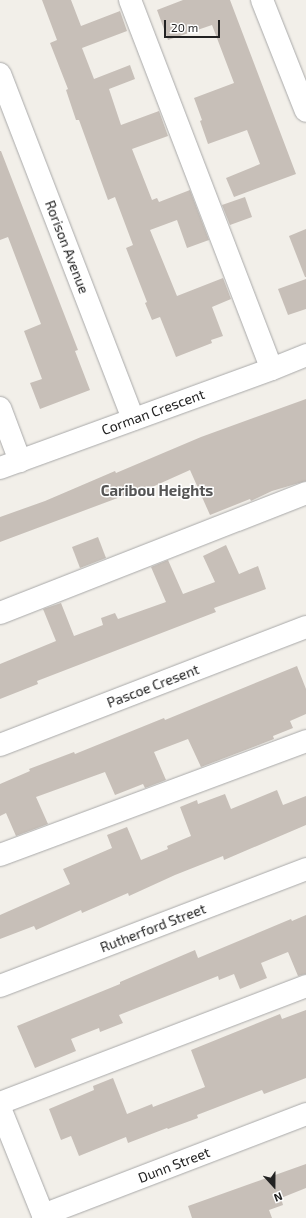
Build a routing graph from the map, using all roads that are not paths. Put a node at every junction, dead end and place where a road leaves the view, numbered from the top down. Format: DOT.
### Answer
graph roads {
  1 [pos="130,0"];
  2 [pos="262,0"];
  3 [pos="0,74"];
  4 [pos="306,111"];
  5 [pos="306,354"];
  6 [pos="272,369"];
  7 [pos="0,408"];
  8 [pos="133,419"];
  9 [pos="20,461"];
  10 [pos="0,468"];
  11 [pos="306,493"];
  12 [pos="0,613"];
  13 [pos="306,627"];
  14 [pos="306,741"];
  15 [pos="0,746"];
  16 [pos="0,855"];
  17 [pos="306,869"];
  18 [pos="0,986"];
  19 [pos="306,986"];
  20 [pos="0,1103"];
  21 [pos="0,1108"];
  22 [pos="306,1114"];
  23 [pos="44,1217"];
  1 -- 6 [label="street"];
  2 -- 4 [label="street"];
  3 -- 8 [label="street, Rorison Avenue"];
  5 -- 6 [label="street, Corman Crescent"];
  6 -- 8 [label="street, Corman Crescent"];
  7 -- 9 [label="street"];
  8 -- 9 [label="street, Corman Crescent"];
  9 -- 10 [label="street, Corman Crescent"];
  11 -- 12 [label="street"];
  13 -- 15 [label="street, Pascoe Cresent"];
  14 -- 16 [label="street"];
  17 -- 18 [label="street, Rutherford Street"];
  19 -- 20 [label="street"];
  21 -- 23 [label="street"];
  22 -- 23 [label="street, Dunn Street"];
}
